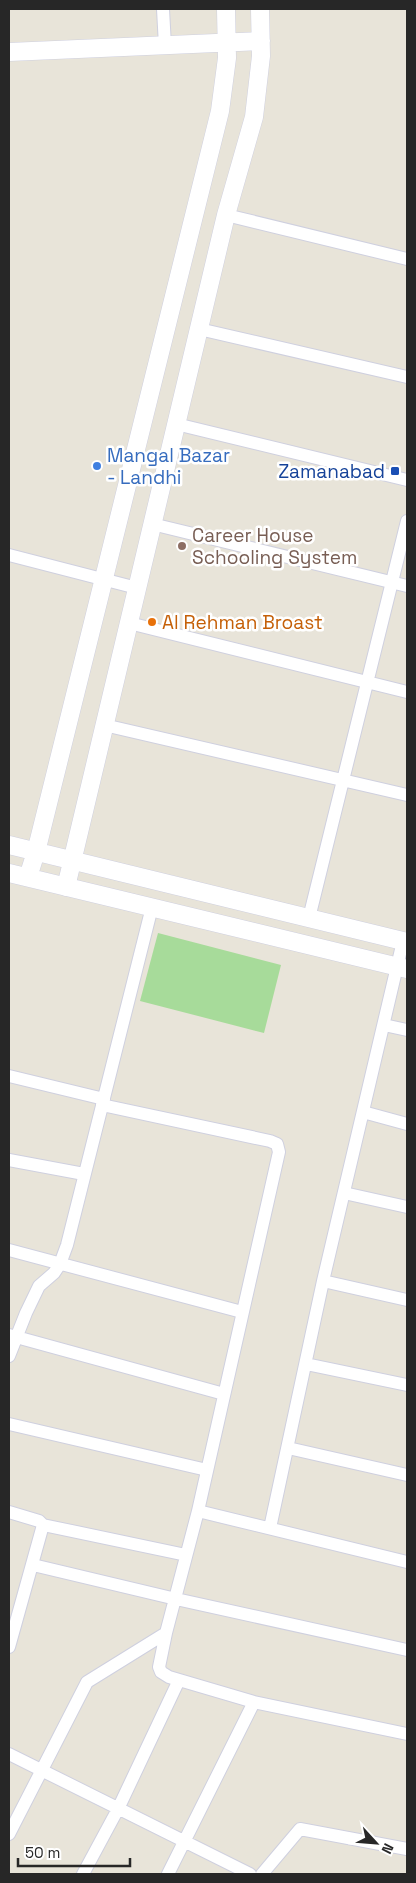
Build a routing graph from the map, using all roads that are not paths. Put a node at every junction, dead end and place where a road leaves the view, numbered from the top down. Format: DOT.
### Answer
graph roads {
  1 [pos="163,9"];
  2 [pos="226,9"];
  3 [pos="260,9"];
  4 [pos="261,41"];
  5 [pos="226,44"];
  6 [pos="165,46"];
  7 [pos="9,52"];
  8 [pos="226,215"];
  9 [pos="407,259"];
  10 [pos="199,329"];
  11 [pos="407,377"];
  12 [pos="176,424"];
  13 [pos="407,480"];
  14 [pos="407,521"];
  15 [pos="152,524"];
  16 [pos="9,555"];
  17 [pos="104,581"];
  18 [pos="392,582"];
  19 [pos="407,586"];
  20 [pos="137,588"];
  21 [pos="129,623"];
  22 [pos="366,682"];
  23 [pos="407,692"];
  24 [pos="104,725"];
  25 [pos="344,781"];
  26 [pos="407,795"];
  27 [pos="9,845"];
  28 [pos="36,852"];
  29 [pos="72,861"];
  30 [pos="9,873"];
  31 [pos="28,877"];
  32 [pos="66,887"];
  33 [pos="152,907"];
  34 [pos="309,918"];
  35 [pos="405,941"];
  36 [pos="402,968"];
  37 [pos="384,1025"];
  38 [pos="407,1030"];
  39 [pos="9,1076"];
  40 [pos="103,1102"];
  41 [pos="363,1112"];
  42 [pos="407,1124"];
  43 [pos="9,1160"];
  44 [pos="84,1174"];
  45 [pos="344,1193"];
  46 [pos="407,1207"];
  47 [pos="9,1250"];
  48 [pos="60,1264"];
  49 [pos="323,1281"];
  50 [pos="407,1300"];
  51 [pos="242,1312"];
  52 [pos="12,1336"];
  53 [pos="9,1356"];
  54 [pos="306,1364"];
  55 [pos="407,1385"];
  56 [pos="224,1394"];
  57 [pos="9,1424"];
  58 [pos="288,1448"];
  59 [pos="207,1470"];
  60 [pos="407,1475"];
  61 [pos="198,1511"];
  62 [pos="9,1512"];
  63 [pos="43,1525"];
  64 [pos="270,1528"];
  65 [pos="186,1555"];
  66 [pos="407,1562"];
  67 [pos="33,1565"];
  68 [pos="176,1599"];
  69 [pos="166,1634"];
  70 [pos="9,1647"];
  71 [pos="407,1650"];
  72 [pos="179,1680"];
  73 [pos="254,1702"];
  74 [pos="407,1734"];
  75 [pos="9,1754"];
  76 [pos="42,1770"];
  77 [pos="118,1808"];
  78 [pos="9,1834"];
  79 [pos="184,1842"];
  80 [pos="407,1849"];
  81 [pos="83,1874"];
  82 [pos="168,1874"];
  83 [pos="250,1874"];
  84 [pos="262,1874"];
  1 -- 6 [label="street"];
  2 -- 5 [label="street"];
  3 -- 4 [label="street"];
  4 -- 5 [label="street"];
  4 -- 8 [label="street"];
  5 -- 6 [label="street"];
  5 -- 17 [label="street"];
  6 -- 7 [label="street"];
  8 -- 9 [label="street"];
  8 -- 10 [label="street"];
  10 -- 11 [label="street"];
  10 -- 12 [label="street"];
  12 -- 13 [label="street"];
  12 -- 15 [label="street"];
  14 -- 18 [label="street"];
  15 -- 18 [label="street"];
  15 -- 20 [label="street"];
  16 -- 17 [label="street"];
  17 -- 20 [label="street"];
  17 -- 28 [label="street"];
  18 -- 19 [label="street"];
  18 -- 22 [label="street"];
  20 -- 21 [label="street"];
  21 -- 22 [label="street"];
  21 -- 24 [label="street"];
  22 -- 23 [label="street"];
  22 -- 25 [label="street"];
  24 -- 25 [label="street"];
  24 -- 29 [label="street"];
  25 -- 26 [label="street"];
  25 -- 34 [label="street"];
  27 -- 28 [label="street"];
  28 -- 29 [label="street"];
  28 -- 31 [label="street"];
  29 -- 32 [label="street"];
  29 -- 34 [label="street"];
  30 -- 31 [label="street"];
  31 -- 32 [label="street"];
  32 -- 33 [label="street"];
  33 -- 36 [label="street"];
  33 -- 40 [label="street"];
  34 -- 35 [label="street"];
  35 -- 36 [label="street"];
  36 -- 37 [label="street"];
  37 -- 38 [label="street"];
  37 -- 41 [label="street"];
  39 -- 40 [label="street"];
  40 -- 44 [label="street"];
  40 -- 51 [label="street"];
  41 -- 42 [label="street"];
  41 -- 45 [label="street"];
  43 -- 44 [label="street"];
  44 -- 48 [label="street"];
  45 -- 46 [label="street"];
  45 -- 49 [label="street"];
  47 -- 48 [label="street"];
  48 -- 51 [label="street"];
  48 -- 52 [label="street"];
  49 -- 50 [label="street"];
  49 -- 54 [label="street"];
  51 -- 56 [label="street"];
  52 -- 53 [label="street"];
  52 -- 56 [label="street"];
  54 -- 55 [label="street"];
  54 -- 58 [label="street"];
  56 -- 59 [label="street"];
  57 -- 59 [label="street"];
  58 -- 60 [label="street"];
  58 -- 64 [label="street"];
  59 -- 61 [label="street"];
  61 -- 64 [label="street"];
  61 -- 65 [label="street"];
  62 -- 63 [label="street"];
  63 -- 65 [label="street"];
  63 -- 67 [label="street"];
  64 -- 66 [label="street"];
  65 -- 68 [label="street"];
  67 -- 68 [label="street"];
  67 -- 70 [label="street"];
  68 -- 69 [label="street"];
  68 -- 71 [label="street"];
  69 -- 72 [label="street"];
  69 -- 76 [label="street"];
  72 -- 73 [label="street"];
  72 -- 77 [label="street"];
  73 -- 74 [label="street"];
  73 -- 79 [label="street"];
  75 -- 76 [label="street"];
  76 -- 77 [label="street"];
  76 -- 78 [label="street"];
  77 -- 79 [label="street"];
  77 -- 81 [label="street"];
  79 -- 82 [label="street"];
  79 -- 83 [label="street"];
  80 -- 84 [label="street"];
}
